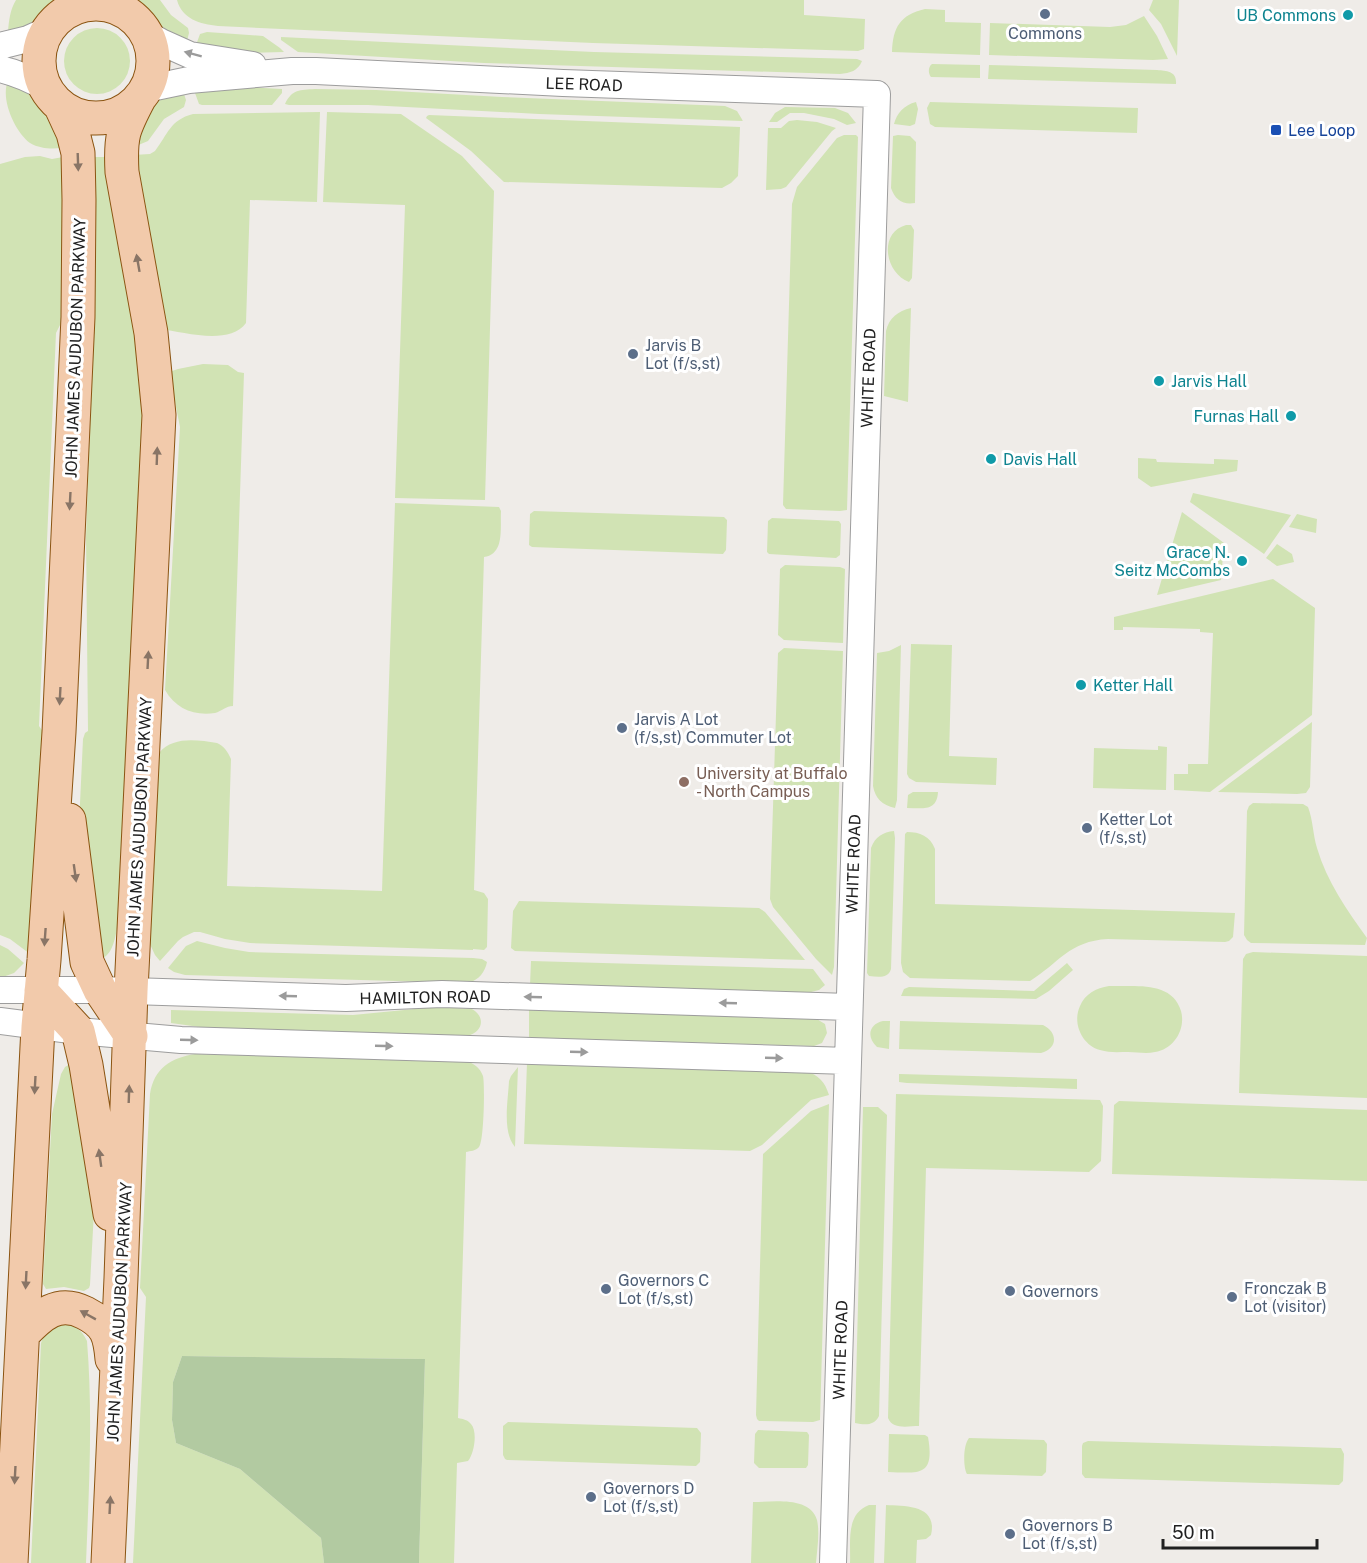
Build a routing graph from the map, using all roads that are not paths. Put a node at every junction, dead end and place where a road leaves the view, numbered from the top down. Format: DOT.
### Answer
graph roads {
  1 [pos="59,15"];
  2 [pos="134,17"];
  3 [pos="0,46"];
  4 [pos="0,69"];
  5 [pos="292,71"];
  6 [pos="143,93"];
  7 [pos="877,94"];
  8 [pos="54,97"];
  9 [pos="59,732"];
  10 [pos="0,990"];
  11 [pos="41,991"];
  12 [pos="116,991"];
  13 [pos="849,1007"];
  14 [pos="0,1021"];
  15 [pos="38,1027"];
  16 [pos="78,1031"];
  17 [pos="131,1036"];
  18 [pos="848,1060"];
  19 [pos="121,1278"];
  20 [pos="23,1334"];
  21 [pos="116,1385"];
  22 [pos="11,1563"];
  23 [pos="108,1563"];
  24 [pos="833,1563"];
  1 -- 2 [label="main road"];
  1 -- 3 [label="street"];
  1 -- 8 [label="main road"];
  5 -- 2 [label="street, LEE ROAD, one-way"];
  2 -- 6 [label="main road"];
  4 -- 8 [label="street"];
  5 -- 6 [label="street, LEE ROAD"];
  5 -- 7 [label="street, LEE ROAD"];
  6 -- 8 [label="main road"];
  12 -- 6 [label="main road, JOHN JAMES AUDUBON PARKWAY, one-way"];
  7 -- 13 [label="street, WHITE ROAD"];
  8 -- 9 [label="main road, JOHN JAMES AUDUBON PARKWAY, one-way"];
  9 -- 11 [label="main road, JOHN JAMES AUDUBON PARKWAY, one-way"];
  9 -- 12 [label="main road, one-way"];
  10 -- 11 [label="street, HAMILTON ROAD"];
  11 -- 12 [label="street, HAMILTON ROAD"];
  11 -- 15 [label="main road, JOHN JAMES AUDUBON PARKWAY"];
  11 -- 16 [label="main road"];
  13 -- 12 [label="street, HAMILTON ROAD, one-way"];
  12 -- 17 [label="main road, JOHN JAMES AUDUBON PARKWAY"];
  13 -- 18 [label="street, WHITE ROAD"];
  14 -- 15 [label="street"];
  15 -- 16 [label="street"];
  15 -- 20 [label="main road, JOHN JAMES AUDUBON PARKWAY, one-way"];
  16 -- 17 [label="street"];
  19 -- 16 [label="main road, one-way"];
  17 -- 18 [label="street, one-way"];
  19 -- 17 [label="main road, JOHN JAMES AUDUBON PARKWAY, one-way"];
  18 -- 24 [label="street, WHITE ROAD"];
  19 -- 21 [label="main road, JOHN JAMES AUDUBON PARKWAY"];
  21 -- 20 [label="main road, one-way"];
  20 -- 22 [label="main road, JOHN JAMES AUDUBON PARKWAY, one-way"];
  23 -- 21 [label="main road, JOHN JAMES AUDUBON PARKWAY, one-way"];
}
